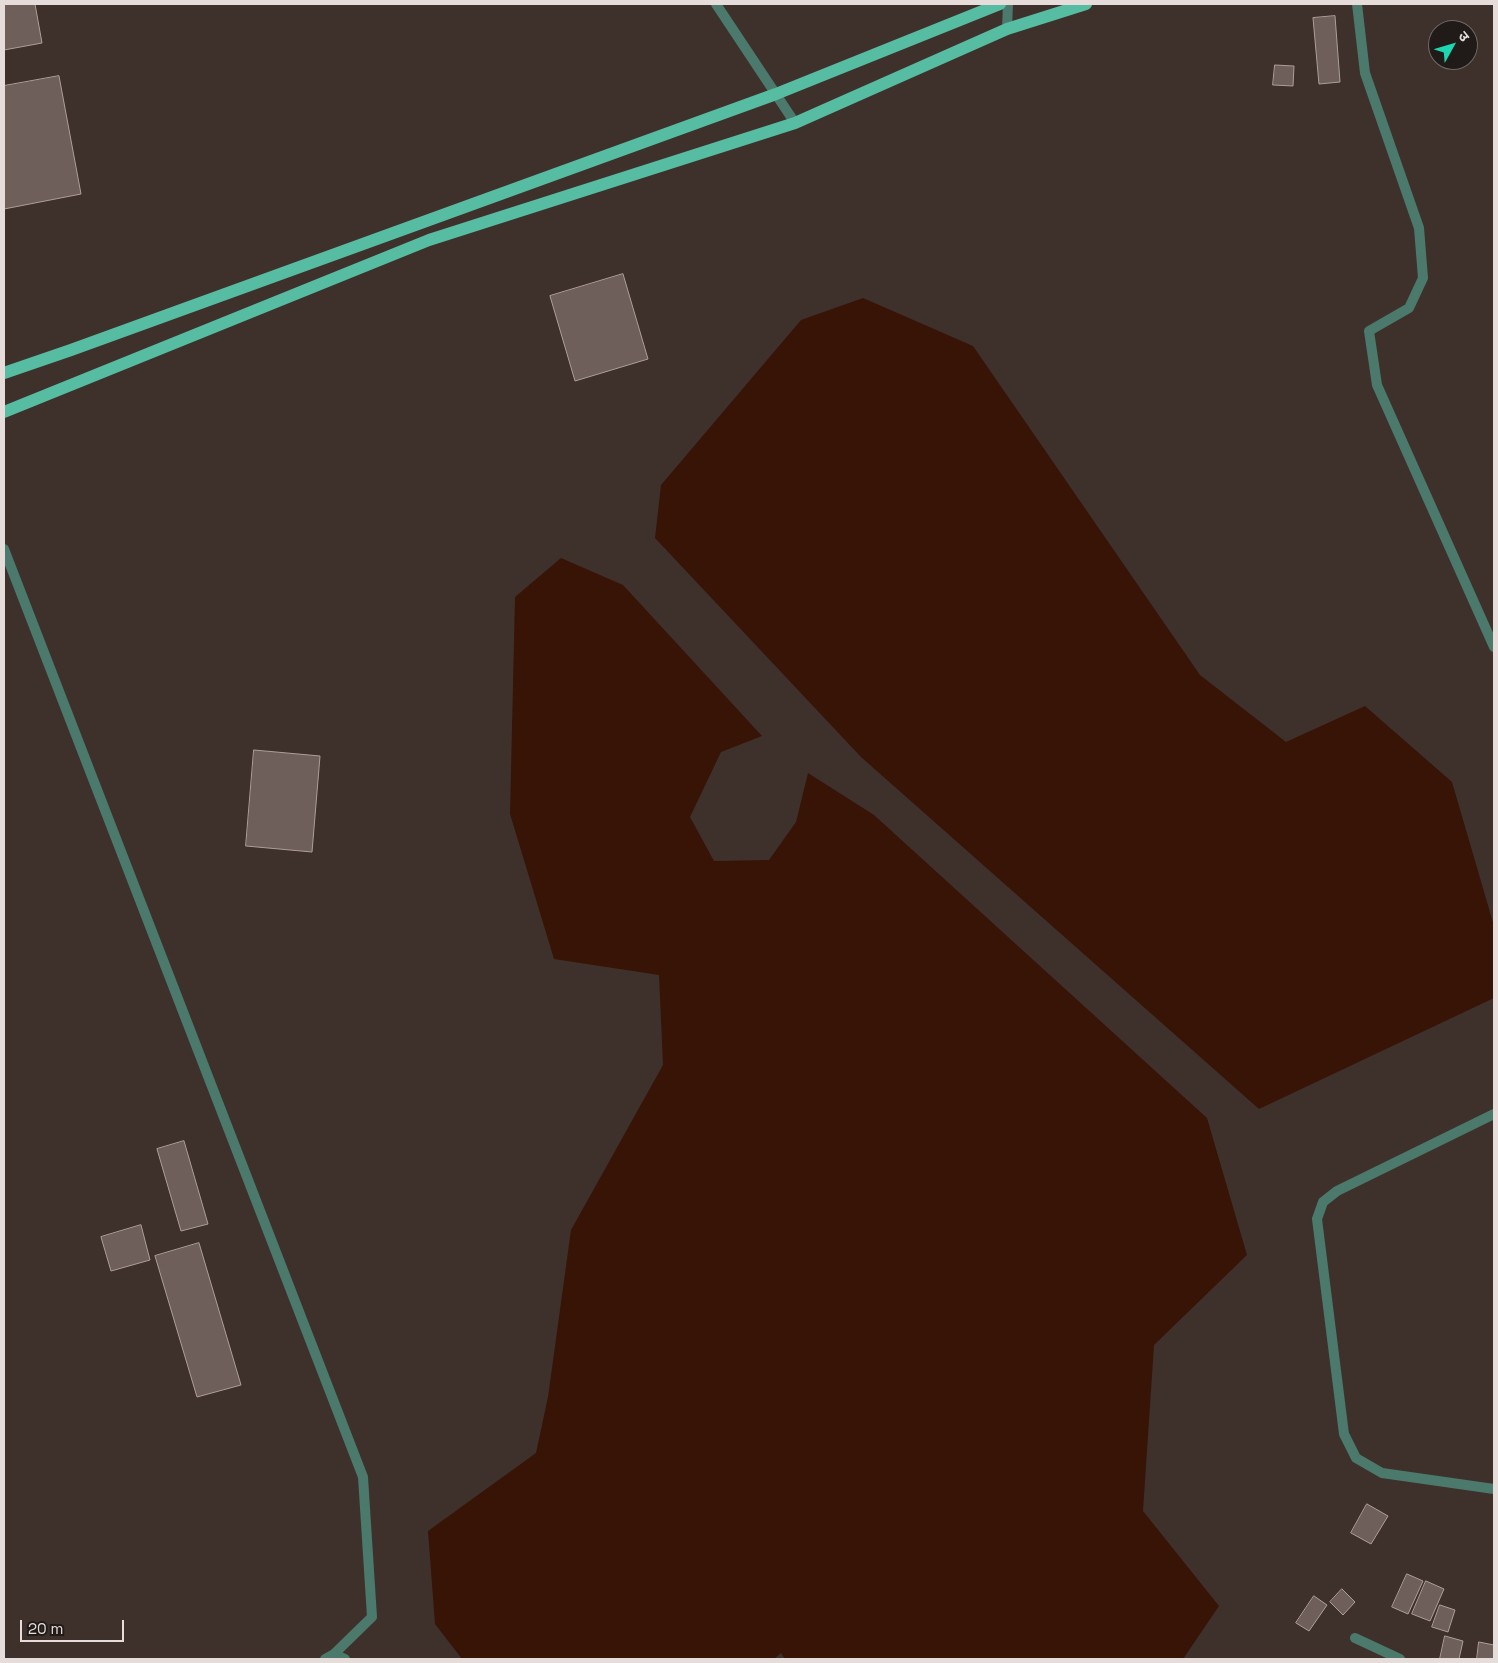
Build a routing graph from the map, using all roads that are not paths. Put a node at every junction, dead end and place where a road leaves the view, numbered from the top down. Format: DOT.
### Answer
graph roads {
  1 [pos="716,4"];
  2 [pos="1000,4"];
  3 [pos="1008,4"];
  4 [pos="1086,4"];
  5 [pos="1357,4"];
  6 [pos="1008,29"];
  7 [pos="776,94"];
  8 [pos="795,123"];
  9 [pos="4,373"];
  10 [pos="4,412"];
  11 [pos="4,550"];
  12 [pos="1494,647"];
  13 [pos="1494,1114"];
  14 [pos="1494,1489"];
  15 [pos="1355,1638"];
  16 [pos="329,1657"];
  17 [pos="345,1659"];
  18 [pos="1400,1659"];
  1 -- 7 [label="street"];
  2 -- 7 [label="main road"];
  3 -- 6 [label="street"];
  4 -- 6 [label="main road"];
  5 -- 12 [label="street"];
  6 -- 8 [label="main road"];
  7 -- 8 [label="street"];
  7 -- 9 [label="main road"];
  8 -- 10 [label="main road"];
  11 -- 16 [label="street"];
  13 -- 14 [label="street"];
  15 -- 18 [label="street"];
  16 -- 17 [label="street"];
}
